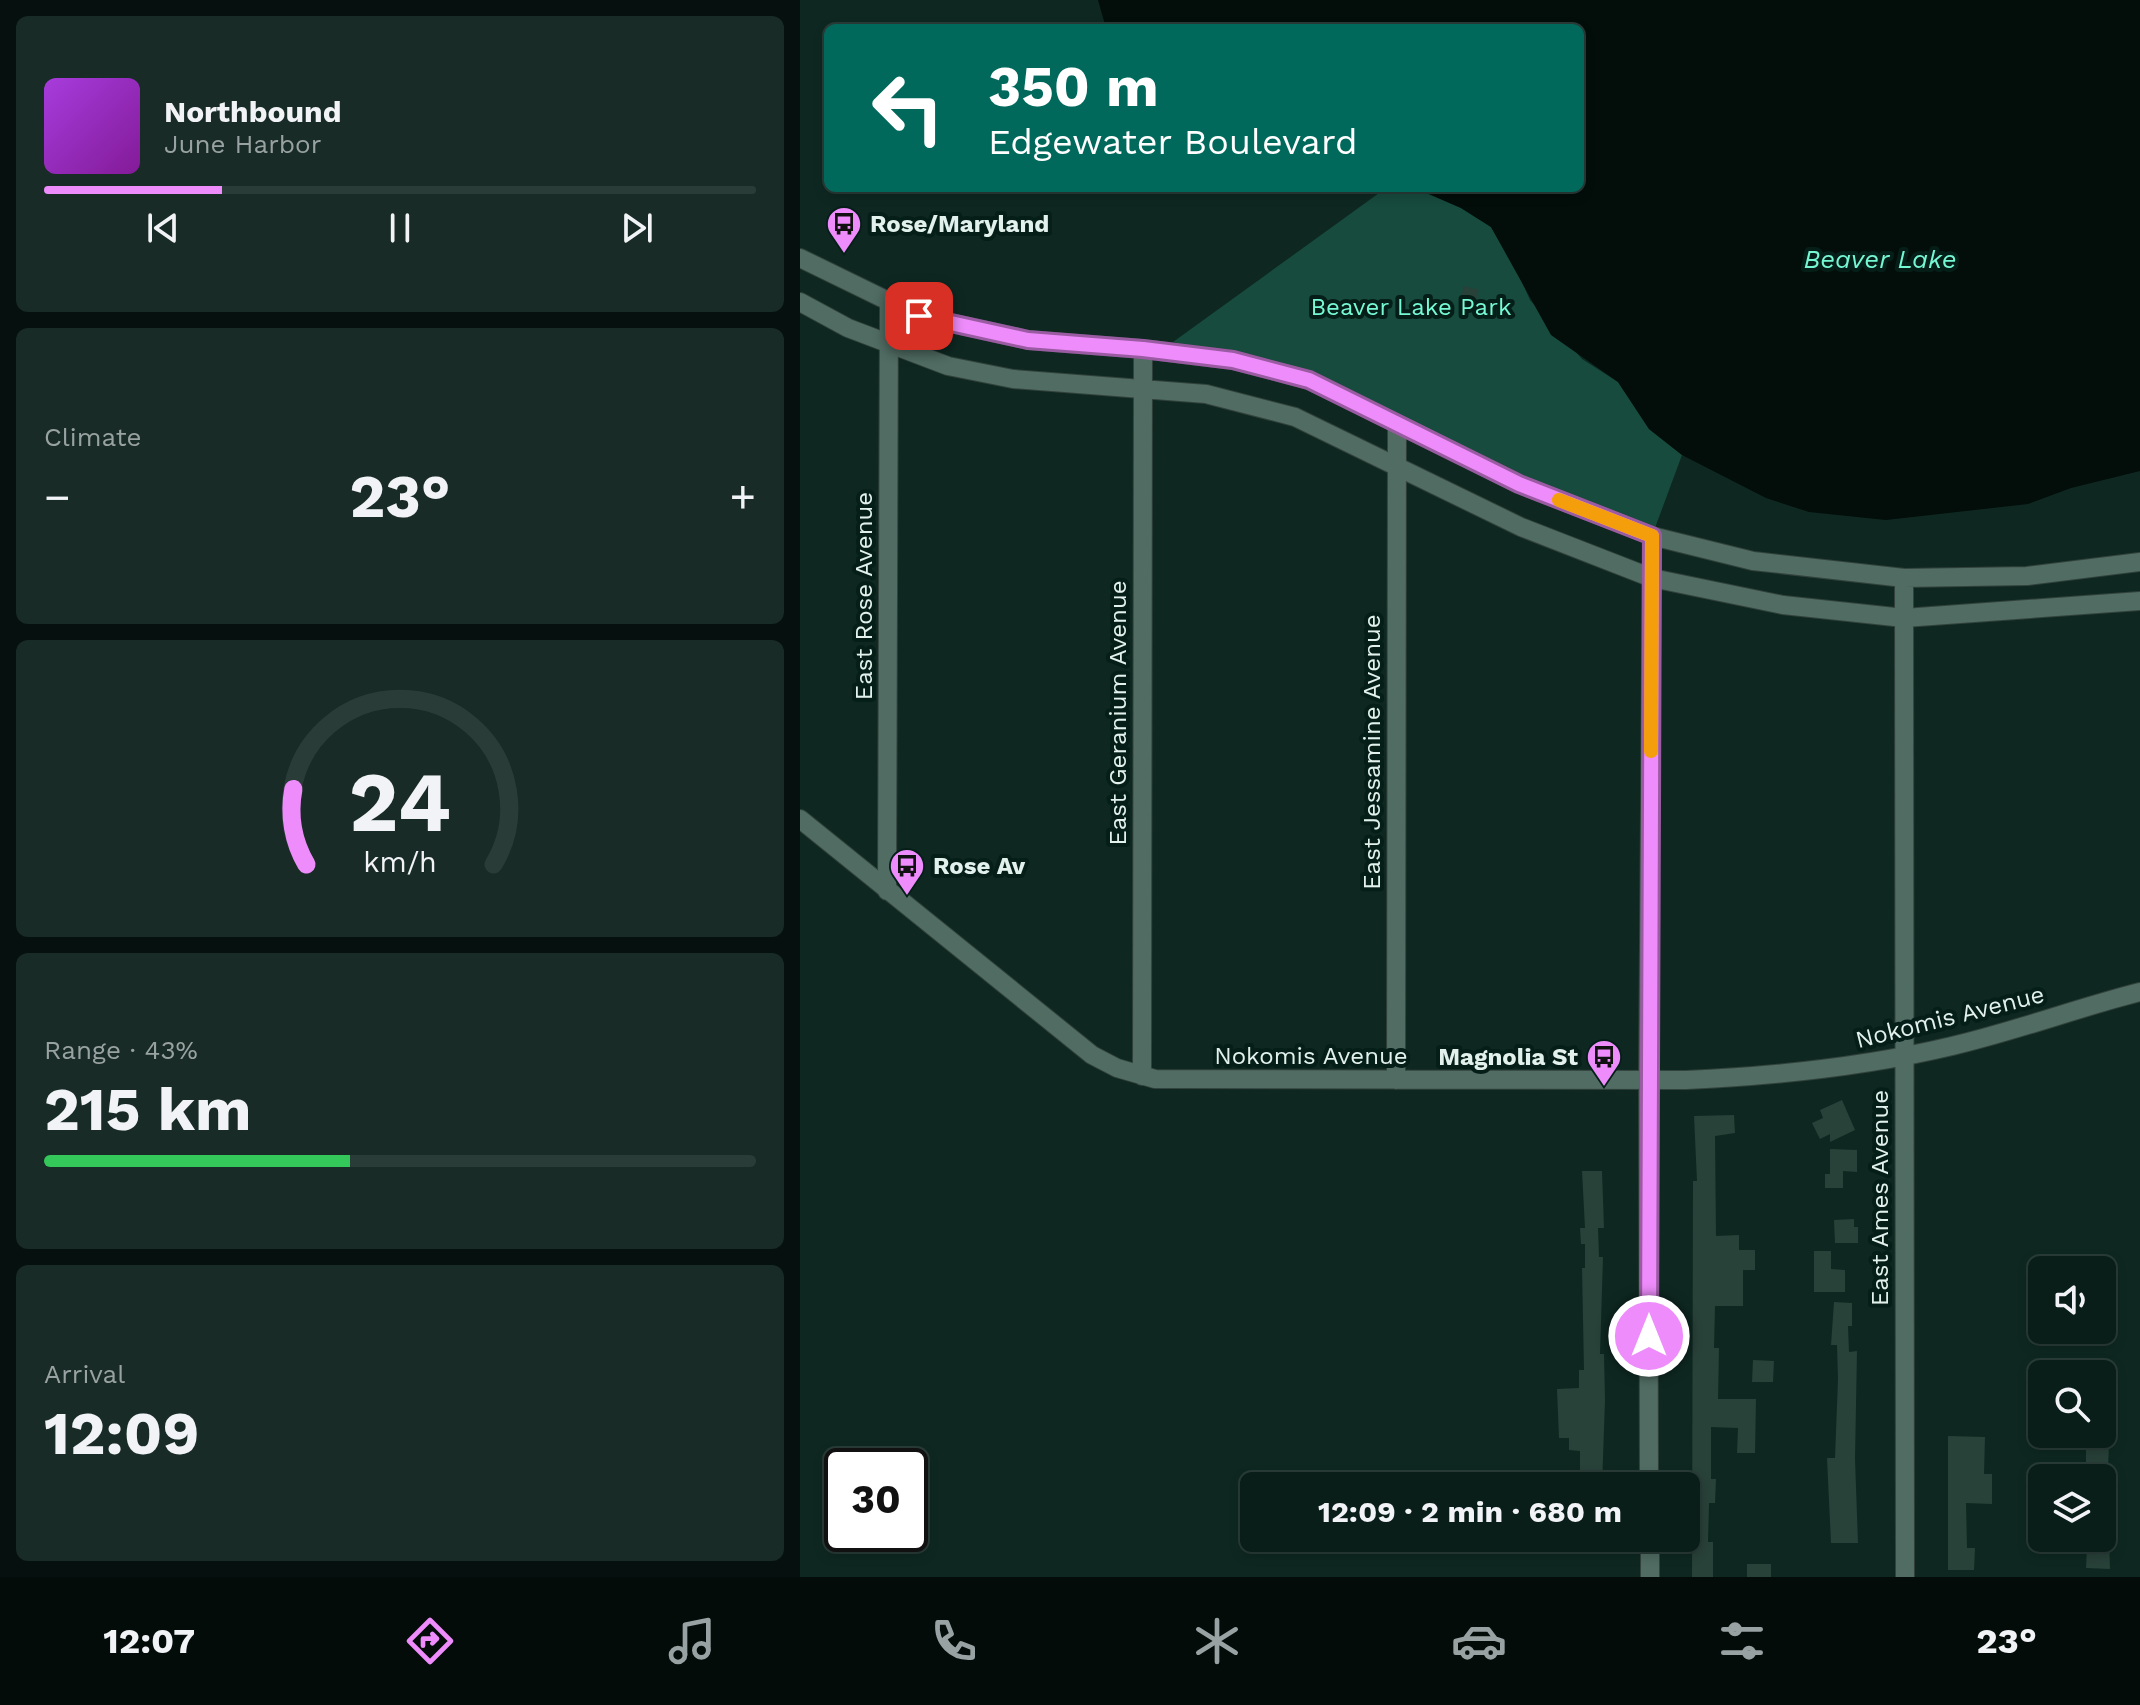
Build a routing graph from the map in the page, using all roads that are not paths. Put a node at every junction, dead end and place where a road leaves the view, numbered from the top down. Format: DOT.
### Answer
graph roads {
  1 [pos="800,258"];
  2 [pos="800,302"];
  3 [pos="889,302"];
  4 [pos="888,344"];
  5 [pos="1143,349"];
  6 [pos="1142,389"];
  7 [pos="1397,424"];
  8 [pos="1396,465"];
  9 [pos="1652,536"];
  10 [pos="2140,562"];
  11 [pos="1652,578"];
  12 [pos="1904,578"];
  13 [pos="2140,601"];
  14 [pos="1904,618"];
  15 [pos="800,819"];
  16 [pos="887,891"];
  17 [pos="2140,992"];
  18 [pos="1904,1057"];
  19 [pos="1142,1076"];
  20 [pos="1396,1080"];
  21 [pos="1648,1080"];
  22 [pos="1649,1472"];
  23 [pos="1650,1552"];
  24 [pos="1650,1577"];
  25 [pos="1905,1577"];
  1 -- 3 [label="street"];
  2 -- 4 [label="street"];
  3 -- 4 [label="street, East Rose Avenue"];
  3 -- 5 [label="street"];
  4 -- 6 [label="street"];
  4 -- 16 [label="street, East Rose Avenue"];
  5 -- 6 [label="street, East Geranium Avenue"];
  5 -- 7 [label="street"];
  6 -- 8 [label="street"];
  6 -- 19 [label="street, East Geranium Avenue"];
  7 -- 8 [label="street, East Jessamine Avenue"];
  7 -- 9 [label="street"];
  8 -- 11 [label="street"];
  8 -- 20 [label="street, East Jessamine Avenue"];
  9 -- 11 [label="street"];
  9 -- 12 [label="street"];
  10 -- 12 [label="street"];
  11 -- 14 [label="street"];
  11 -- 21 [label="street"];
  12 -- 14 [label="street, East Ames Avenue"];
  13 -- 14 [label="street"];
  14 -- 18 [label="street, East Ames Avenue"];
  15 -- 16 [label="street, Nokomis Avenue"];
  16 -- 19 [label="street, Nokomis Avenue"];
  17 -- 18 [label="street, Nokomis Avenue"];
  18 -- 21 [label="street, Nokomis Avenue"];
  18 -- 25 [label="street, East Ames Avenue"];
  19 -- 20 [label="street, Nokomis Avenue"];
  20 -- 21 [label="street, Nokomis Avenue"];
  21 -- 22 [label="street"];
  23 -- 24 [label="street"];
}
